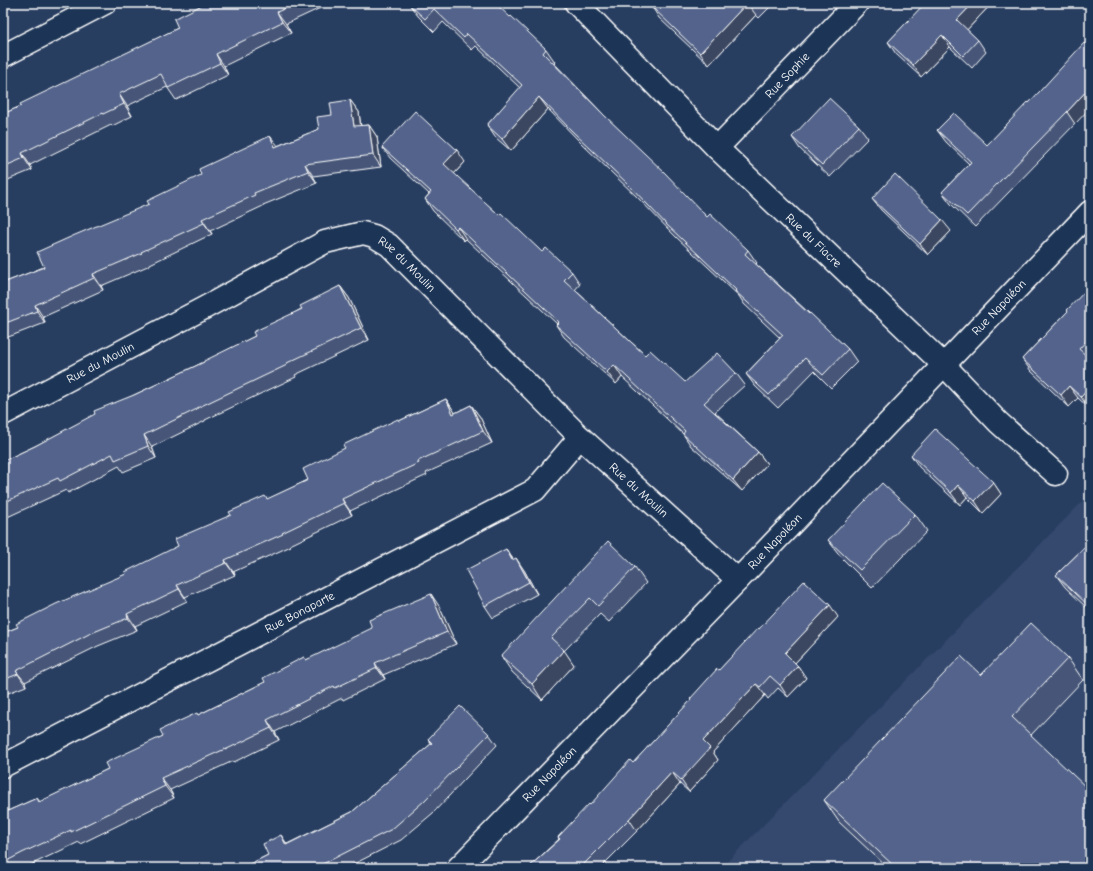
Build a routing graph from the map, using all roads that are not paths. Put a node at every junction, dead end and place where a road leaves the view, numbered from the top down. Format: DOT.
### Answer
graph roads {
  1 [pos="105,3"];
  2 [pos="576,3"];
  3 [pos="857,3"];
  4 [pos="3,56"];
  5 [pos="717,148"];
  6 [pos="1090,212"];
  7 [pos="944,365"];
  8 [pos="3,414"];
  9 [pos="580,437"];
  10 [pos="1056,474"];
  11 [pos="738,580"];
  12 [pos="3,766"];
  13 [pos="458,868"];
  1 -- 4 [label="street"];
  2 -- 5 [label="street, Rue du Fiacre"];
  3 -- 5 [label="street, Rue Sophie"];
  5 -- 7 [label="street, Rue du Fiacre"];
  6 -- 7 [label="street, Rue Napoléon"];
  7 -- 10 [label="street, Rue du Fiacre"];
  7 -- 11 [label="street, Rue Napoléon"];
  8 -- 9 [label="street, Rue du Moulin"];
  9 -- 11 [label="street, Rue du Moulin"];
  9 -- 12 [label="street, Rue Bonaparte"];
  11 -- 13 [label="street, Rue Napoléon"];
}
